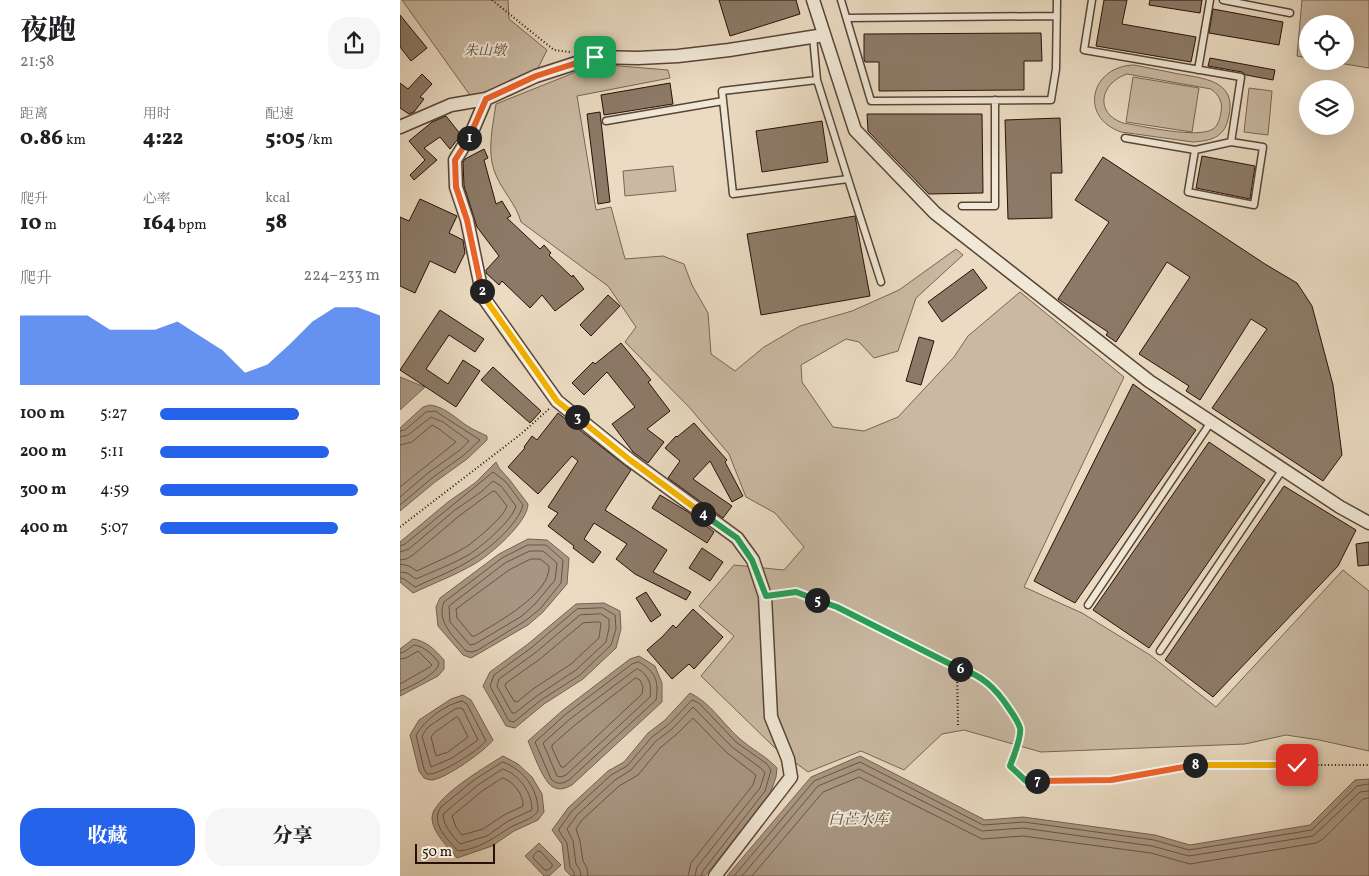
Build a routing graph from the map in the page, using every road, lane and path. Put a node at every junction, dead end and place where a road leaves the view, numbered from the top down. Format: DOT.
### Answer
graph roads {
  1 [pos="492,0"];
  2 [pos="813,0"];
  3 [pos="842,0"];
  4 [pos="1057,0"];
  5 [pos="1092,0"];
  6 [pos="1210,0"];
  7 [pos="1223,0"];
  8 [pos="1290,12"];
  9 [pos="1057,16"];
  10 [pos="847,18"];
  11 [pos="818,36"];
  12 [pos="575,53"];
  13 [pos="1198,70"];
  14 [pos="817,80"];
  15 [pos="486,99"];
  16 [pos="995,100"];
  17 [pos="723,102"];
  18 [pos="606,122"];
  19 [pos="400,127"];
  20 [pos="1125,138"];
  21 [pos="1231,142"];
  22 [pos="1195,150"];
  23 [pos="848,179"];
  24 [pos="962,206"];
  25 [pos="880,282"];
  26 [pos="557,401"];
  27 [pos="1211,422"];
  28 [pos="1283,469"];
  29 [pos="1369,523"];
  30 [pos="400,527"];
  31 [pos="766,596"];
  32 [pos="1088,605"];
  33 [pos="1160,651"];
  34 [pos="957,668"];
  35 [pos="958,725"];
  36 [pos="1369,765"];
  37 [pos="715,876"];
  1 -- 12 [label="path"];
  2 -- 11 [label="street"];
  3 -- 10 [label="lane"];
  4 -- 9 [label="lane"];
  5 -- 13 [label="lane"];
  6 -- 13 [label="lane"];
  7 -- 8 [label="lane"];
  9 -- 10 [label="lane"];
  9 -- 16 [label="lane"];
  10 -- 16 [label="lane"];
  11 -- 14 [label="lane"];
  11 -- 15 [label="street"];
  11 -- 27 [label="street"];
  13 -- 21 [label="lane"];
  14 -- 17 [label="lane"];
  14 -- 23 [label="lane"];
  15 -- 19 [label="street"];
  15 -- 26 [label="street"];
  16 -- 24 [label="lane"];
  17 -- 18 [label="lane"];
  17 -- 23 [label="lane"];
  20 -- 22 [label="lane"];
  21 -- 22 [label="lane"];
  21 -- 22 [label="lane"];
  23 -- 25 [label="lane"];
  26 -- 30 [label="path"];
  26 -- 31 [label="street"];
  27 -- 28 [label="street"];
  27 -- 32 [label="lane"];
  28 -- 29 [label="street"];
  28 -- 33 [label="lane"];
  31 -- 34 [label="path"];
  31 -- 37 [label="street"];
  34 -- 35 [label="path"];
  34 -- 36 [label="path"];
}
